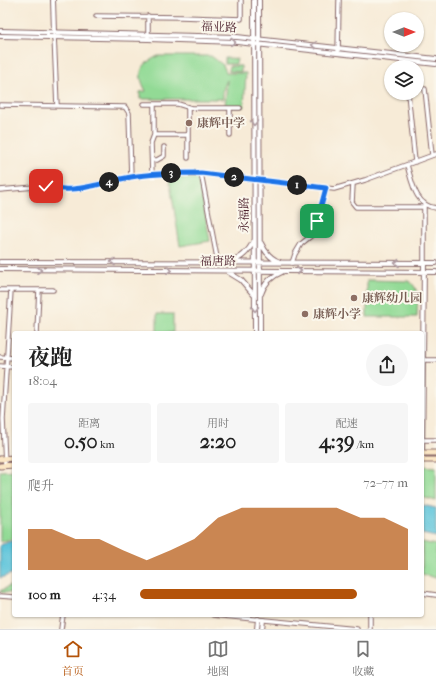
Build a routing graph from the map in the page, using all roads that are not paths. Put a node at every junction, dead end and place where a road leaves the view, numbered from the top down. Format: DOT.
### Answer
graph roads {
  1 [pos="53,0"];
  2 [pos="241,0"];
  3 [pos="254,0"];
  4 [pos="259,0"];
  5 [pos="339,0"];
  6 [pos="96,16"];
  7 [pos="148,16"];
  8 [pos="0,32"];
  9 [pos="54,34"];
  10 [pos="0,36"];
  11 [pos="148,37"];
  12 [pos="257,38"];
  13 [pos="257,44"];
  14 [pos="338,50"];
  15 [pos="436,59"];
  16 [pos="436,64"];
  17 [pos="425,89"];
  18 [pos="409,100"];
  19 [pos="144,104"];
  20 [pos="154,104"];
  21 [pos="0,106"];
  22 [pos="57,106"];
  23 [pos="188,107"];
  24 [pos="230,108"];
  25 [pos="240,108"];
  26 [pos="154,135"];
  27 [pos="188,135"];
  28 [pos="230,135"];
  29 [pos="164,147"];
  30 [pos="434,155"];
  31 [pos="188,158"];
  32 [pos="152,160"];
  33 [pos="416,162"];
  34 [pos="407,165"];
  35 [pos="201,173"];
  36 [pos="152,174"];
  37 [pos="131,177"];
  38 [pos="254,180"];
  39 [pos="260,181"];
  40 [pos="353,184"];
  41 [pos="326,188"];
  42 [pos="0,190"];
  43 [pos="424,205"];
  44 [pos="436,208"];
  45 [pos="254,240"];
  46 [pos="260,240"];
  47 [pos="0,262"];
  48 [pos="218,263"];
  49 [pos="226,263"];
  50 [pos="254,263"];
  51 [pos="260,263"];
  52 [pos="284,263"];
  53 [pos="292,263"];
  54 [pos="424,263"];
  55 [pos="436,263"];
  56 [pos="0,269"];
  57 [pos="226,271"];
  58 [pos="254,271"];
  59 [pos="260,271"];
  60 [pos="284,271"];
  61 [pos="424,272"];
  62 [pos="436,272"];
  63 [pos="0,290"];
  64 [pos="12,290"];
  65 [pos="39,290"];
  66 [pos="52,290"];
  67 [pos="255,295"];
  68 [pos="260,296"];
  69 [pos="37,331"];
  70 [pos="255,331"];
  71 [pos="260,331"];
  72 [pos="423,331"];
  73 [pos="0,357"];
  74 [pos="8,358"];
  75 [pos="12,358"];
  76 [pos="424,360"];
  77 [pos="436,360"];
  78 [pos="0,366"];
  79 [pos="7,367"];
  80 [pos="12,367"];
  81 [pos="424,440"];
  82 [pos="436,440"];
  83 [pos="424,453"];
  84 [pos="436,453"];
  85 [pos="12,458"];
  86 [pos="2,459"];
  87 [pos="424,460"];
  88 [pos="436,460"];
  89 [pos="12,465"];
  90 [pos="2,466"];
  91 [pos="424,593"];
  92 [pos="436,595"];
  93 [pos="0,596"];
  94 [pos="12,597"];
  95 [pos="63,617"];
  96 [pos="236,617"];
  97 [pos="370,617"];
  98 [pos="258,619"];
  99 [pos="263,620"];
  100 [pos="61,629"];
  101 [pos="257,629"];
  102 [pos="262,629"];
  103 [pos="357,629"];
  104 [pos="370,629"];
  1 -- 9 [label="street"];
  2 -- 7 [label="street"];
  3 -- 12 [label="street, 永福路"];
  4 -- 12 [label="street, 永福路"];
  5 -- 14 [label="street"];
  6 -- 7 [label="street"];
  7 -- 11 [label="street"];
  8 -- 9 [label="street, 福业路"];
  9 -- 10 [label="street, 福业路"];
  9 -- 11 [label="street, 福业路"];
  9 -- 22 [label="street"];
  11 -- 12 [label="street, 福业路"];
  11 -- 13 [label="street, 福业路, one-way"];
  12 -- 13 [label="street, 永福路"];
  14 -- 12 [label="street, 福业路, one-way"];
  13 -- 14 [label="street, 福业路"];
  13 -- 38 [label="street, 永福路, one-way"];
  13 -- 39 [label="street, 永福路"];
  14 -- 15 [label="street, 福业路"];
  14 -- 16 [label="street, 福业路"];
  17 -- 30 [label="street"];
  18 -- 33 [label="street"];
  19 -- 20 [label="street"];
  20 -- 23 [label="street"];
  20 -- 26 [label="street"];
  21 -- 22 [label="street"];
  22 -- 37 [label="street"];
  23 -- 24 [label="street"];
  23 -- 27 [label="street"];
  24 -- 25 [label="street"];
  24 -- 28 [label="street"];
  26 -- 27 [label="street"];
  26 -- 32 [label="street"];
  27 -- 31 [label="street"];
  29 -- 32 [label="street"];
  30 -- 33 [label="street"];
  32 -- 36 [label="street"];
  33 -- 34 [label="street"];
  34 -- 40 [label="street"];
  34 -- 43 [label="street"];
  35 -- 36 [label="street"];
  35 -- 38 [label="street"];
  35 -- 48 [label="street"];
  36 -- 37 [label="street"];
  37 -- 42 [label="street"];
  38 -- 39 [label="street"];
  38 -- 45 [label="street, 永福路"];
  39 -- 41 [label="street"];
  39 -- 46 [label="street, 永福路"];
  40 -- 41 [label="street"];
  40 -- 43 [label="street"];
  41 -- 53 [label="street"];
  43 -- 44 [label="street"];
  43 -- 54 [label="street"];
  45 -- 49 [label="street"];
  45 -- 50 [label="street, 永福路"];
  46 -- 51 [label="street, 永福路"];
  46 -- 52 [label="street"];
  48 -- 47 [label="street, 福唐路, one-way"];
  48 -- 49 [label="street, 福唐路"];
  49 -- 50 [label="street, 福唐路"];
  50 -- 51 [label="street, 福唐路"];
  50 -- 58 [label="street, 永福路"];
  51 -- 52 [label="street, 福唐路"];
  51 -- 59 [label="street, 永福路"];
  52 -- 53 [label="street, 福唐路"];
  54 -- 53 [label="street, 福唐路, one-way"];
  54 -- 55 [label="street, 福唐路"];
  54 -- 61 [label="street"];
  56 -- 57 [label="street, 福唐路, one-way"];
  57 -- 58 [label="street, 福唐路"];
  57 -- 67 [label="street"];
  58 -- 59 [label="street, 福唐路"];
  58 -- 67 [label="street, 永福路"];
  59 -- 60 [label="street, 福唐路"];
  59 -- 68 [label="street, 永福路"];
  60 -- 61 [label="street, 福唐路, one-way"];
  60 -- 68 [label="street"];
  61 -- 62 [label="street, 福唐路"];
  61 -- 72 [label="street"];
  63 -- 64 [label="street"];
  64 -- 65 [label="street"];
  64 -- 74 [label="street"];
  65 -- 66 [label="street"];
  65 -- 69 [label="street"];
  67 -- 70 [label="street, 永福路, one-way"];
  68 -- 71 [label="street, 永福路"];
  73 -- 74 [label="street"];
  74 -- 75 [label="street"];
  74 -- 79 [label="street"];
  76 -- 77 [label="street"];
  78 -- 79 [label="street"];
  79 -- 80 [label="street"];
  79 -- 86 [label="street"];
  81 -- 82 [label="street"];
  83 -- 84 [label="main road"];
  85 -- 86 [label="main road"];
  86 -- 90 [label="street"];
  87 -- 88 [label="main road"];
  89 -- 90 [label="main road"];
  91 -- 92 [label="street"];
  93 -- 94 [label="street"];
  95 -- 100 [label="street"];
  96 -- 98 [label="street"];
  97 -- 104 [label="street"];
  98 -- 99 [label="street"];
  98 -- 101 [label="street"];
  99 -- 102 [label="street"];
  99 -- 103 [label="street"];
}
